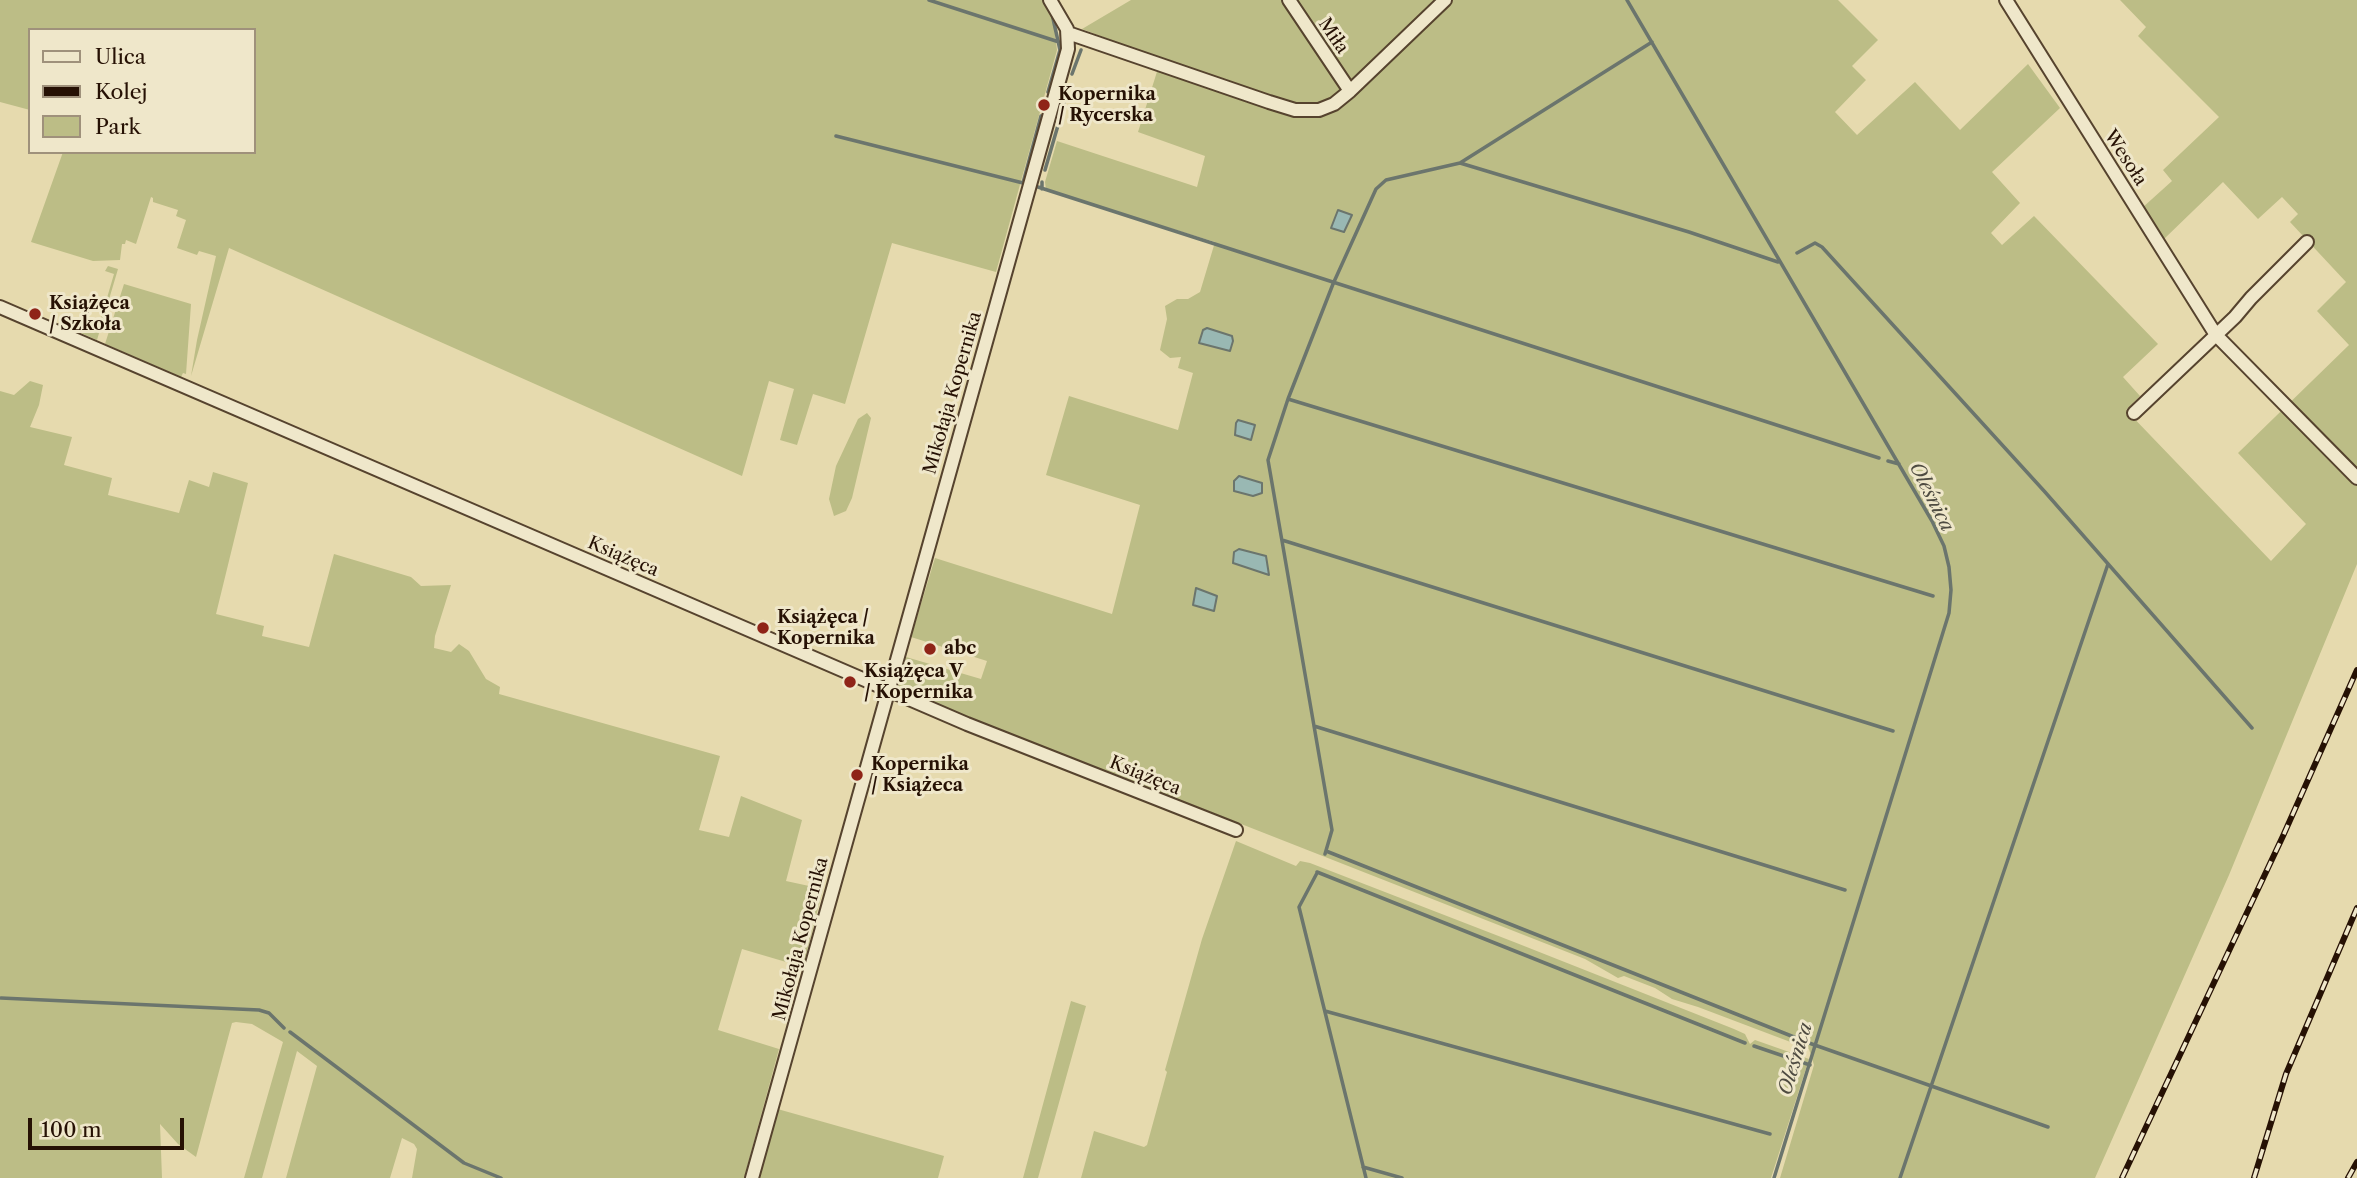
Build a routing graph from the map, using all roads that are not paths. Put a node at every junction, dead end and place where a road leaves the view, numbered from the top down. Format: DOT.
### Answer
graph roads {
  1 [pos="1050,0"];
  2 [pos="1289,0"];
  3 [pos="1445,0"];
  4 [pos="2007,0"];
  5 [pos="1068,33"];
  6 [pos="1350,91"];
  7 [pos="2307,242"];
  8 [pos="0,307"];
  9 [pos="2216,335"];
  10 [pos="2134,413"];
  11 [pos="2357,478"];
  12 [pos="888,689"];
  13 [pos="1236,831"];
  14 [pos="752,1178"];
  1 -- 5 [label="street"];
  2 -- 6 [label="street, Miła"];
  3 -- 6 [label="street"];
  4 -- 9 [label="street, Wesoła"];
  5 -- 6 [label="street"];
  5 -- 12 [label="street, Mikołaja Kopernika"];
  7 -- 9 [label="street"];
  8 -- 12 [label="street, Książęca"];
  9 -- 10 [label="street"];
  9 -- 11 [label="street, Wesoła"];
  12 -- 13 [label="street, Książęca"];
  12 -- 14 [label="street, Mikołaja Kopernika"];
}
